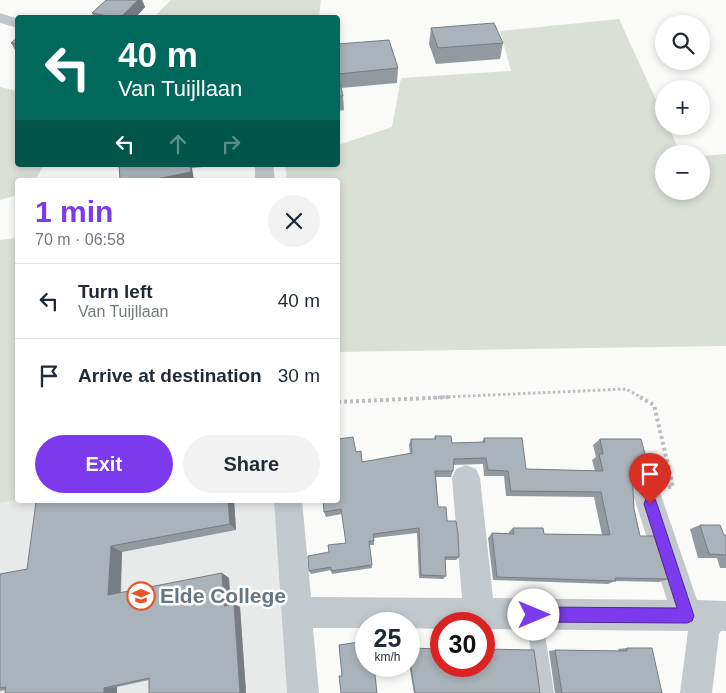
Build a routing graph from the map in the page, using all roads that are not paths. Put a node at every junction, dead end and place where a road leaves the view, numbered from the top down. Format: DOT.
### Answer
graph roads {
  1 [pos="0,18"];
  2 [pos="15,23"];
  3 [pos="466,478"];
  4 [pos="644,486"];
  5 [pos="288,503"];
  6 [pos="297,612"];
  7 [pos="479,612"];
  8 [pos="430,613"];
  9 [pos="495,614"];
  10 [pos="534,615"];
  11 [pos="709,616"];
  12 [pos="302,693"];
  13 [pos="545,693"];
  14 [pos="696,693"];
  1 -- 2 [label="street"];
  3 -- 7 [label="street"];
  4 -- 11 [label="street"];
  5 -- 6 [label="street"];
  6 -- 8 [label="street"];
  6 -- 12 [label="street"];
  9 -- 10 [label="street"];
  10 -- 11 [label="street"];
  10 -- 13 [label="lane"];
  11 -- 14 [label="street"];
}
